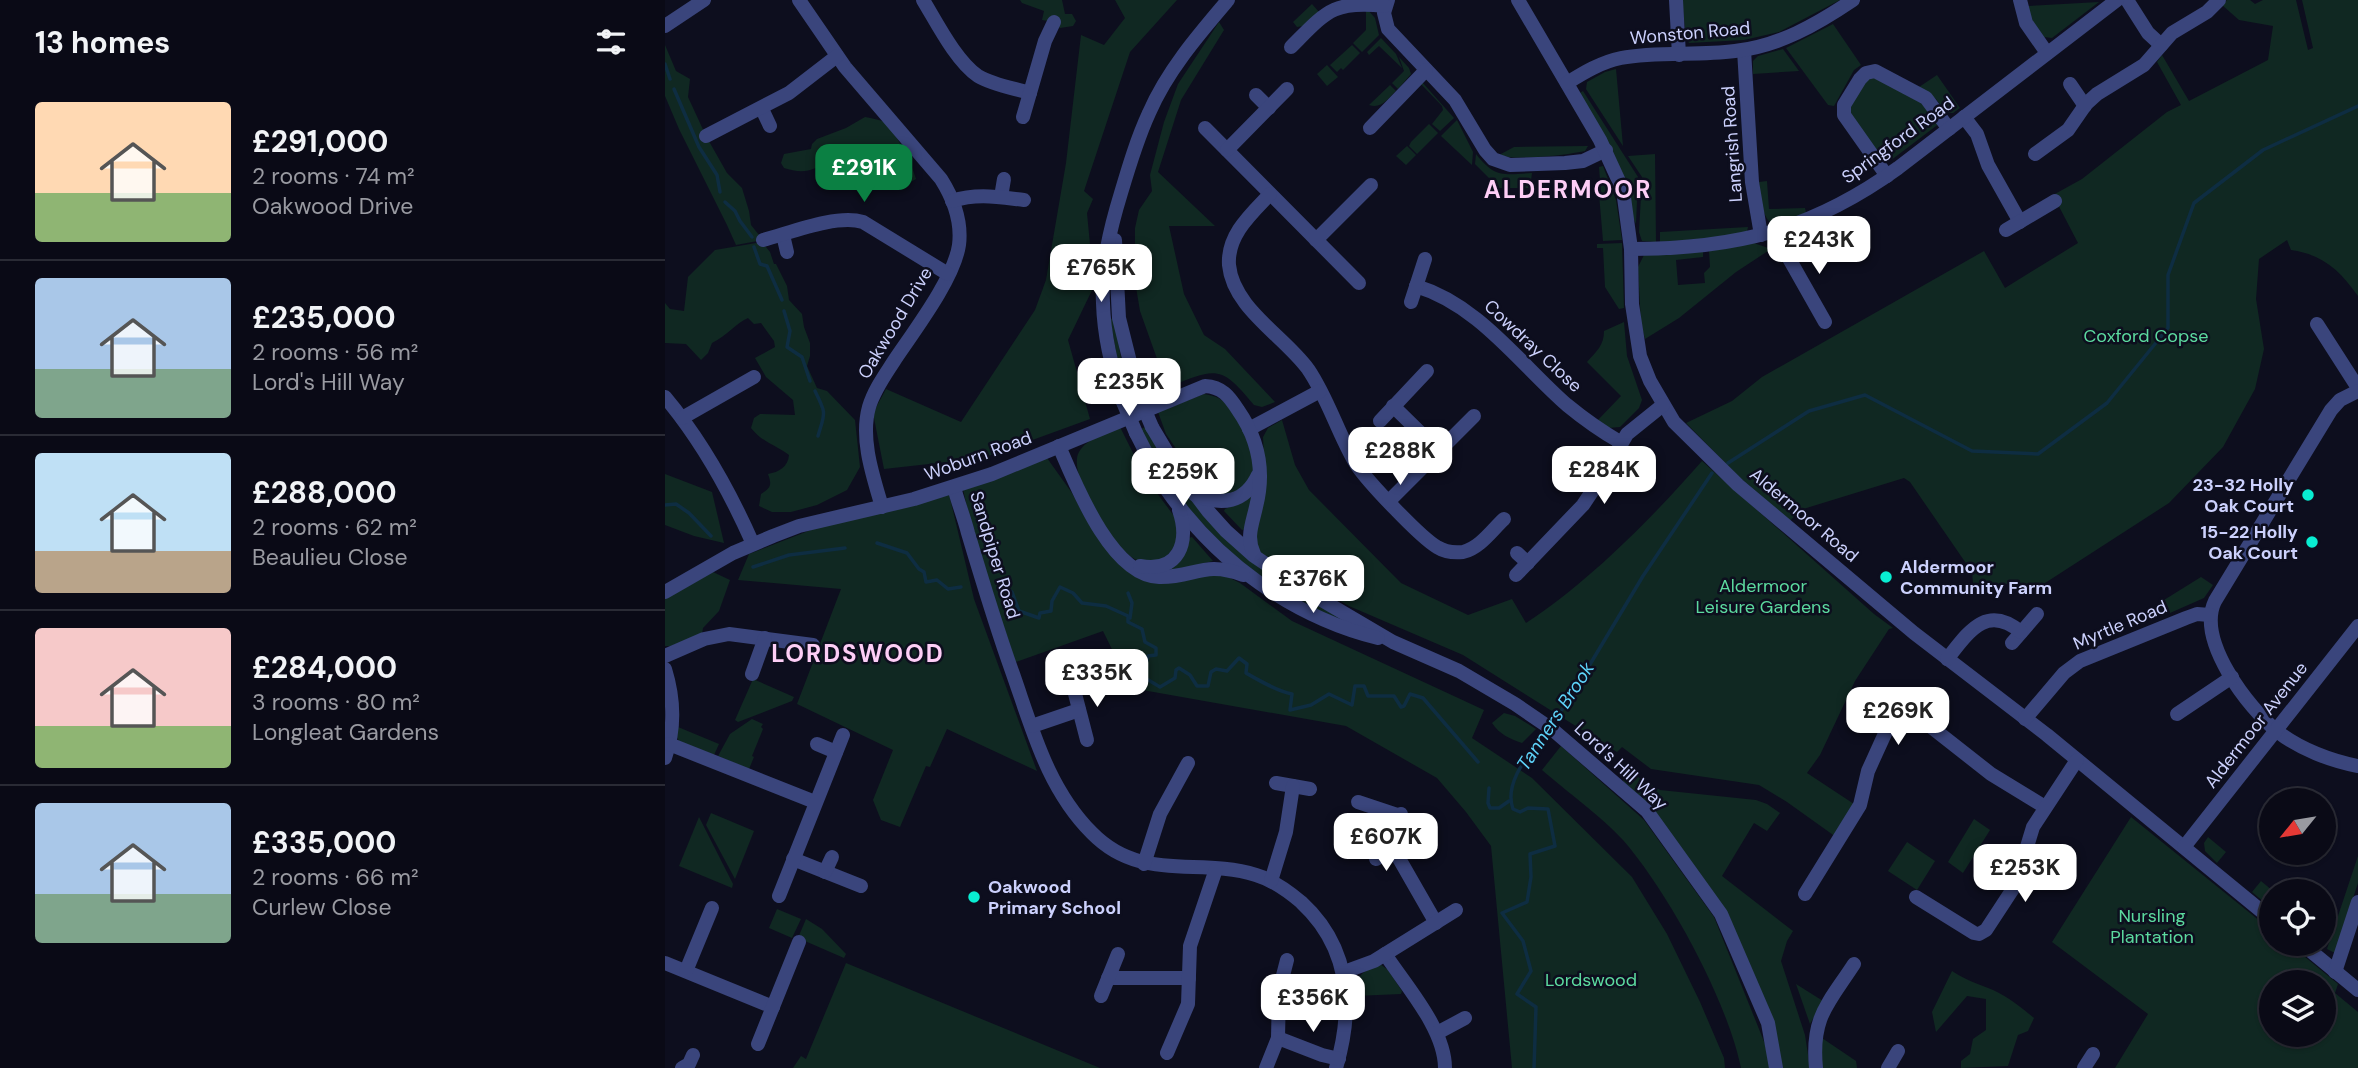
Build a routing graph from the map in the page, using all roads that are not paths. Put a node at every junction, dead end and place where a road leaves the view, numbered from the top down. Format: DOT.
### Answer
graph roads {
  1 [pos="703,0"];
  2 [pos="923,0"];
  3 [pos="1228,0"];
  4 [pos="1518,0"];
  5 [pos="1676,0"];
  6 [pos="1853,0"];
  7 [pos="2020,0"];
  8 [pos="2117,0"];
  9 [pos="2127,0"];
  10 [pos="2219,0"];
  11 [pos="802,1"];
  12 [pos="1387,3"];
  13 [pos="1053,22"];
  14 [pos="665,26"];
  15 [pos="2161,45"];
  16 [pos="1291,47"];
  17 [pos="1744,50"];
  18 [pos="2047,53"];
  19 [pos="1679,55"];
  20 [pos="837,56"];
  21 [pos="1426,70"];
  22 [pos="1567,83"];
  23 [pos="2070,84"];
  24 [pos="1287,89"];
  25 [pos="1030,93"];
  26 [pos="1256,95"];
  27 [pos="2085,106"];
  28 [pos="1269,108"];
  29 [pos="762,109"];
  30 [pos="1023,117"];
  31 [pos="1964,117"];
  32 [pos="770,126"];
  33 [pos="1205,128"];
  34 [pos="1370,128"];
  35 [pos="1949,129"];
  36 [pos="2068,130"];
  37 [pos="706,136"];
  38 [pos="2077,144"];
  39 [pos="1227,150"];
  40 [pos="1606,150"];
  41 [pos="2035,153"];
  42 [pos="1887,176"];
  43 [pos="1004,179"];
  44 [pos="1371,185"];
  45 [pos="1270,194"];
  46 [pos="1001,197"];
  47 [pos="1024,200"];
  48 [pos="952,201"];
  49 [pos="2055,201"];
  50 [pos="1117,207"];
  51 [pos="2020,222"];
  52 [pos="2006,230"];
  53 [pos="1768,233"];
  54 [pos="783,235"];
  55 [pos="763,240"];
  56 [pos="1316,240"];
  57 [pos="1631,249"];
  58 [pos="787,252"];
  59 [pos="1425,259"];
  60 [pos="1346,272"];
  61 [pos="948,274"];
  62 [pos="1335,283"];
  63 [pos="1359,283"];
  64 [pos="1416,286"];
  65 [pos="1411,302"];
  66 [pos="1825,322"];
  67 [pos="2317,324"];
  68 [pos="1427,370"];
  69 [pos="754,377"];
  70 [pos="2358,389"];
  71 [pos="1320,391"];
  72 [pos="665,397"];
  73 [pos="1663,405"];
  74 [pos="1393,406"];
  75 [pos="1474,415"];
  76 [pos="682,418"];
  77 [pos="1380,421"];
  78 [pos="1249,429"];
  79 [pos="1620,442"];
  80 [pos="1059,446"];
  81 [pos="1439,451"];
  82 [pos="1261,467"];
  83 [pos="954,487"];
  84 [pos="1170,494"];
  85 [pos="1195,495"];
  86 [pos="1389,501"];
  87 [pos="882,507"];
  88 [pos="1504,519"];
  89 [pos="1493,530"];
  90 [pos="1504,541"];
  91 [pos="753,544"];
  92 [pos="1254,556"];
  93 [pos="1131,564"];
  94 [pos="1515,575"];
  95 [pos="1262,585"];
  96 [pos="665,592"];
  97 [pos="2037,614"];
  98 [pos="2210,615"];
  99 [pos="2358,626"];
  100 [pos="765,638"];
  101 [pos="1393,642"];
  102 [pos="813,645"];
  103 [pos="665,656"];
  104 [pos="1947,659"];
  105 [pos="665,669"];
  106 [pos="752,674"];
  107 [pos="2232,677"];
  108 [pos="1073,686"];
  109 [pos="1079,710"];
  110 [pos="2177,714"];
  111 [pos="2025,719"];
  112 [pos="1032,726"];
  113 [pos="2276,730"];
  114 [pos="843,735"];
  115 [pos="1087,740"];
  116 [pos="817,744"];
  117 [pos="667,751"];
  118 [pos="836,752"];
  119 [pos="2077,760"];
  120 [pos="1188,763"];
  121 [pos="2358,766"];
  122 [pos="1276,783"];
  123 [pos="1293,786"];
  124 [pos="1310,789"];
  125 [pos="815,802"];
  126 [pos="1358,802"];
  127 [pos="2046,807"];
  128 [pos="2185,847"];
  129 [pos="1393,848"];
  130 [pos="832,857"];
  131 [pos="793,859"];
  132 [pos="1376,859"];
  133 [pos="1144,864"];
  134 [pos="1216,869"];
  135 [pos="825,872"];
  136 [pos="1271,880"];
  137 [pos="861,886"];
  138 [pos="1805,894"];
  139 [pos="779,896"];
  140 [pos="1944,896"];
  141 [pos="1916,897"];
  142 [pos="2358,902"];
  143 [pos="712,908"];
  144 [pos="1935,909"];
  145 [pos="2259,909"];
  146 [pos="1456,910"];
  147 [pos="1436,923"];
  148 [pos="687,927"];
  149 [pos="701,933"];
  150 [pos="799,942"];
  151 [pos="1118,954"];
  152 [pos="1385,954"];
  153 [pos="2316,956"];
  154 [pos="1287,960"];
  155 [pos="665,962"];
  156 [pos="1854,964"];
  157 [pos="2333,970"];
  158 [pos="2336,970"];
  159 [pos="686,971"];
  160 [pos="1343,972"];
  161 [pos="2336,973"];
  162 [pos="1108,978"];
  163 [pos="1189,978"];
  164 [pos="1280,985"];
  165 [pos="1296,987"];
  166 [pos="2358,990"];
  167 [pos="1101,996"];
  168 [pos="773,1007"];
  169 [pos="1465,1018"];
  170 [pos="1437,1033"];
  171 [pos="1278,1038"];
  172 [pos="758,1044"];
  173 [pos="1167,1053"];
  174 [pos="2093,1054"];
  175 [pos="693,1055"];
  176 [pos="1337,1064"];
  177 [pos="682,1068"];
  178 [pos="1266,1068"];
  179 [pos="1445,1068"];
  180 [pos="1776,1068"];
  181 [pos="1816,1068"];
  182 [pos="2084,1068"];
  1 -- 14 [label="street"];
  2 -- 25 [label="street"];
  3 -- 50 [label="street, Lord's Hill Way"];
  4 -- 22 [label="street, Aldermoor Road"];
  5 -- 19 [label="street"];
  6 -- 17 [label="street, Wonston Road"];
  7 -- 18 [label="street"];
  8 -- 18 [label="street, Springford Road"];
  9 -- 15 [label="street"];
  10 -- 15 [label="street"];
  11 -- 20 [label="street, Oakwood Drive"];
  12 -- 16 [label="street"];
  12 -- 21 [label="street"];
  13 -- 25 [label="street"];
  15 -- 27 [label="street"];
  17 -- 19 [label="street, Wonston Road"];
  17 -- 53 [label="street, Langrish Road"];
  18 -- 31 [label="street, Springford Road"];
  19 -- 22 [label="street, Wonston Road"];
  20 -- 29 [label="street"];
  20 -- 48 [label="street, Oakwood Drive"];
  21 -- 34 [label="street"];
  21 -- 40 [label="street"];
  22 -- 40 [label="street, Aldermoor Road"];
  23 -- 27 [label="street"];
  24 -- 28 [label="street"];
  25 -- 30 [label="street"];
  26 -- 28 [label="street"];
  27 -- 36 [label="street"];
  28 -- 39 [label="street"];
  29 -- 32 [label="street"];
  29 -- 37 [label="street"];
  31 -- 35 [label="street, Springford Road"];
  31 -- 51 [label="street"];
  33 -- 39 [label="street"];
  35 -- 42 [label="street, Springford Road"];
  35 -- 42 [label="street"];
  36 -- 38 [label="street"];
  36 -- 41 [label="street"];
  39 -- 45 [label="street"];
  40 -- 57 [label="street, Aldermoor Road"];
  42 -- 53 [label="street, Springford Road"];
  43 -- 46 [label="street"];
  44 -- 56 [label="street"];
  45 -- 56 [label="street"];
  45 -- 71 [label="street"];
  46 -- 47 [label="street"];
  46 -- 48 [label="street"];
  48 -- 61 [label="street, Oakwood Drive"];
  49 -- 51 [label="street"];
  50 -- 84 [label="street, Lord's Hill Way, bridge"];
  50 -- 85 [label="street, Lord's Hill Way, bridge"];
  51 -- 52 [label="street"];
  53 -- 57 [label="street, Springford Road"];
  53 -- 66 [label="street, Langrish Road"];
  54 -- 55 [label="street"];
  54 -- 58 [label="street"];
  54 -- 61 [label="street"];
  56 -- 60 [label="street"];
  57 -- 73 [label="street, Aldermoor Road"];
  59 -- 64 [label="street"];
  60 -- 62 [label="street"];
  60 -- 63 [label="street"];
  61 -- 87 [label="street, Oakwood Drive"];
  64 -- 65 [label="street"];
  64 -- 79 [label="street, Cowdray Close"];
  67 -- 70 [label="street"];
  68 -- 74 [label="street"];
  69 -- 76 [label="street"];
  70 -- 98 [label="street"];
  71 -- 78 [label="street"];
  71 -- 86 [label="street"];
  72 -- 76 [label="street"];
  73 -- 79 [label="street"];
  73 -- 104 [label="street, Aldermoor Road"];
  74 -- 77 [label="street"];
  74 -- 81 [label="street"];
  75 -- 81 [label="street"];
  76 -- 91 [label="street"];
  78 -- 80 [label="street, Woburn Road"];
  78 -- 82 [label="street, Woburn Road"];
  79 -- 94 [label="street"];
  80 -- 83 [label="street, Woburn Road"];
  80 -- 93 [label="street"];
  81 -- 86 [label="street"];
  82 -- 85 [label="street"];
  82 -- 92 [label="street"];
  83 -- 87 [label="street, Woburn Road"];
  83 -- 112 [label="street, Sandpiper Road"];
  84 -- 93 [label="street"];
  84 -- 95 [label="street, Lord's Hill Way"];
  85 -- 92 [label="street, Lord's Hill Way"];
  86 -- 89 [label="street"];
  87 -- 91 [label="street, Woburn Road"];
  88 -- 89 [label="street"];
  89 -- 90 [label="street"];
  91 -- 96 [label="street, Woburn Road"];
  92 -- 101 [label="street, Lord's Hill Way"];
  93 -- 95 [label="street"];
  95 -- 101 [label="street, Lord's Hill Way"];
  97 -- 104 [label="street"];
  98 -- 107 [label="street"];
  98 -- 111 [label="street, Myrtle Road"];
  99 -- 113 [label="street, Aldermoor Avenue"];
  100 -- 102 [label="street"];
  100 -- 103 [label="street"];
  100 -- 106 [label="street"];
  101 -- 180 [label="street, Lord's Hill Way"];
  104 -- 111 [label="street, Aldermoor Road"];
  105 -- 117 [label="street"];
  107 -- 110 [label="street"];
  107 -- 113 [label="street"];
  108 -- 109 [label="street"];
  109 -- 112 [label="street"];
  109 -- 115 [label="street"];
  111 -- 119 [label="street, Aldermoor Road"];
  112 -- 133 [label="street, Sandpiper Road"];
  113 -- 121 [label="street"];
  113 -- 128 [label="street, Aldermoor Avenue"];
  114 -- 118 [label="street"];
  116 -- 118 [label="street"];
  117 -- 125 [label="street"];
  118 -- 125 [label="street"];
  119 -- 127 [label="street"];
  119 -- 128 [label="street, Aldermoor Road"];
  120 -- 133 [label="street"];
  122 -- 123 [label="street"];
  123 -- 124 [label="street"];
  123 -- 136 [label="street"];
  125 -- 131 [label="street"];
  126 -- 129 [label="street"];
  127 -- 138 [label="street"];
  127 -- 144 [label="street"];
  128 -- 145 [label="street, Aldermoor Road"];
  129 -- 132 [label="street"];
  129 -- 147 [label="street"];
  130 -- 135 [label="street"];
  131 -- 135 [label="street"];
  131 -- 139 [label="street"];
  133 -- 134 [label="street, Sandpiper Road"];
  134 -- 136 [label="street, Sandpiper Road"];
  134 -- 163 [label="street"];
  135 -- 137 [label="street"];
  136 -- 160 [label="street, Sandpiper Road"];
  140 -- 144 [label="street"];
  141 -- 144 [label="street"];
  142 -- 158 [label="street"];
  143 -- 149 [label="street"];
  146 -- 147 [label="street"];
  147 -- 152 [label="street"];
  148 -- 149 [label="street"];
  149 -- 159 [label="street"];
  150 -- 168 [label="street"];
  151 -- 162 [label="street"];
  152 -- 160 [label="street"];
  152 -- 170 [label="street"];
  153 -- 157 [label="street"];
  154 -- 164 [label="street"];
  155 -- 159 [label="street"];
  156 -- 181 [label="street"];
  159 -- 168 [label="street"];
  160 -- 176 [label="street, Sandpiper Road"];
  161 -- 166 [label="street"];
  162 -- 163 [label="street"];
  162 -- 167 [label="street"];
  163 -- 173 [label="street"];
  164 -- 165 [label="street"];
  164 -- 171 [label="street"];
  168 -- 172 [label="street"];
  169 -- 170 [label="street"];
  170 -- 179 [label="street"];
  171 -- 176 [label="street"];
  171 -- 178 [label="street"];
  174 -- 182 [label="street"];
  175 -- 177 [label="street"];
}
